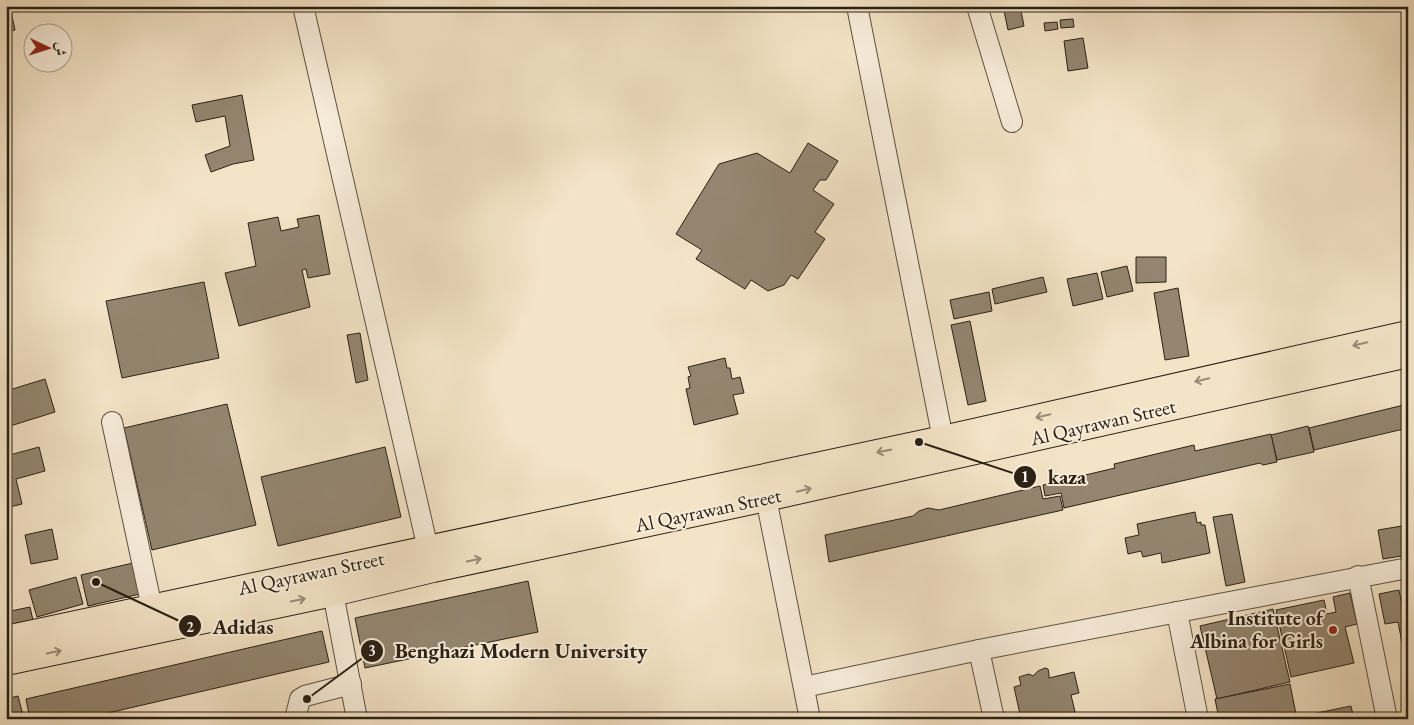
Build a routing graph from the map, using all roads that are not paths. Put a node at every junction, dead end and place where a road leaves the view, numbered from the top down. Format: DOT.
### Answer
graph roads {
  1 [pos="304,6"];
  2 [pos="857,6"];
  3 [pos="978,6"];
  4 [pos="1012,122"];
  5 [pos="1408,334"];
  6 [pos="1408,354"];
  7 [pos="112,422"];
  8 [pos="943,439"];
  9 [pos="766,498"];
  10 [pos="430,558"];
  11 [pos="1408,568"];
  12 [pos="1358,576"];
  13 [pos="333,592"];
  14 [pos="152,608"];
  15 [pos="1177,612"];
  16 [pos="6,639"];
  17 [pos="979,650"];
  18 [pos="6,662"];
  19 [pos="351,684"];
  20 [pos="804,687"];
  21 [pos="297,719"];
  22 [pos="358,719"];
  23 [pos="810,719"];
  24 [pos="994,719"];
  25 [pos="1198,719"];
  26 [pos="1387,719"];
  1 -- 10 [label="street"];
  2 -- 8 [label="street"];
  3 -- 4 [label="street"];
  5 -- 8 [label="main road, Al Qayrawan Street, one-way"];
  9 -- 6 [label="main road, Al Qayrawan Street, one-way"];
  7 -- 14 [label="street"];
  8 -- 10 [label="main road, Al Qayrawan Street, one-way"];
  10 -- 9 [label="main road, Al Qayrawan Street, one-way"];
  9 -- 20 [label="street"];
  10 -- 13 [label="main road, Al Qayrawan Street"];
  10 -- 14 [label="main road, Al Qayrawan Street"];
  11 -- 12 [label="street"];
  12 -- 15 [label="street"];
  12 -- 26 [label="street"];
  18 -- 13 [label="main road, Al Qayrawan Street, one-way"];
  13 -- 19 [label="street"];
  14 -- 16 [label="main road, Al Qayrawan Street"];
  15 -- 17 [label="street"];
  15 -- 25 [label="street"];
  17 -- 20 [label="street"];
  17 -- 24 [label="street"];
  19 -- 21 [label="street"];
  19 -- 22 [label="street"];
  20 -- 23 [label="street"];
}
